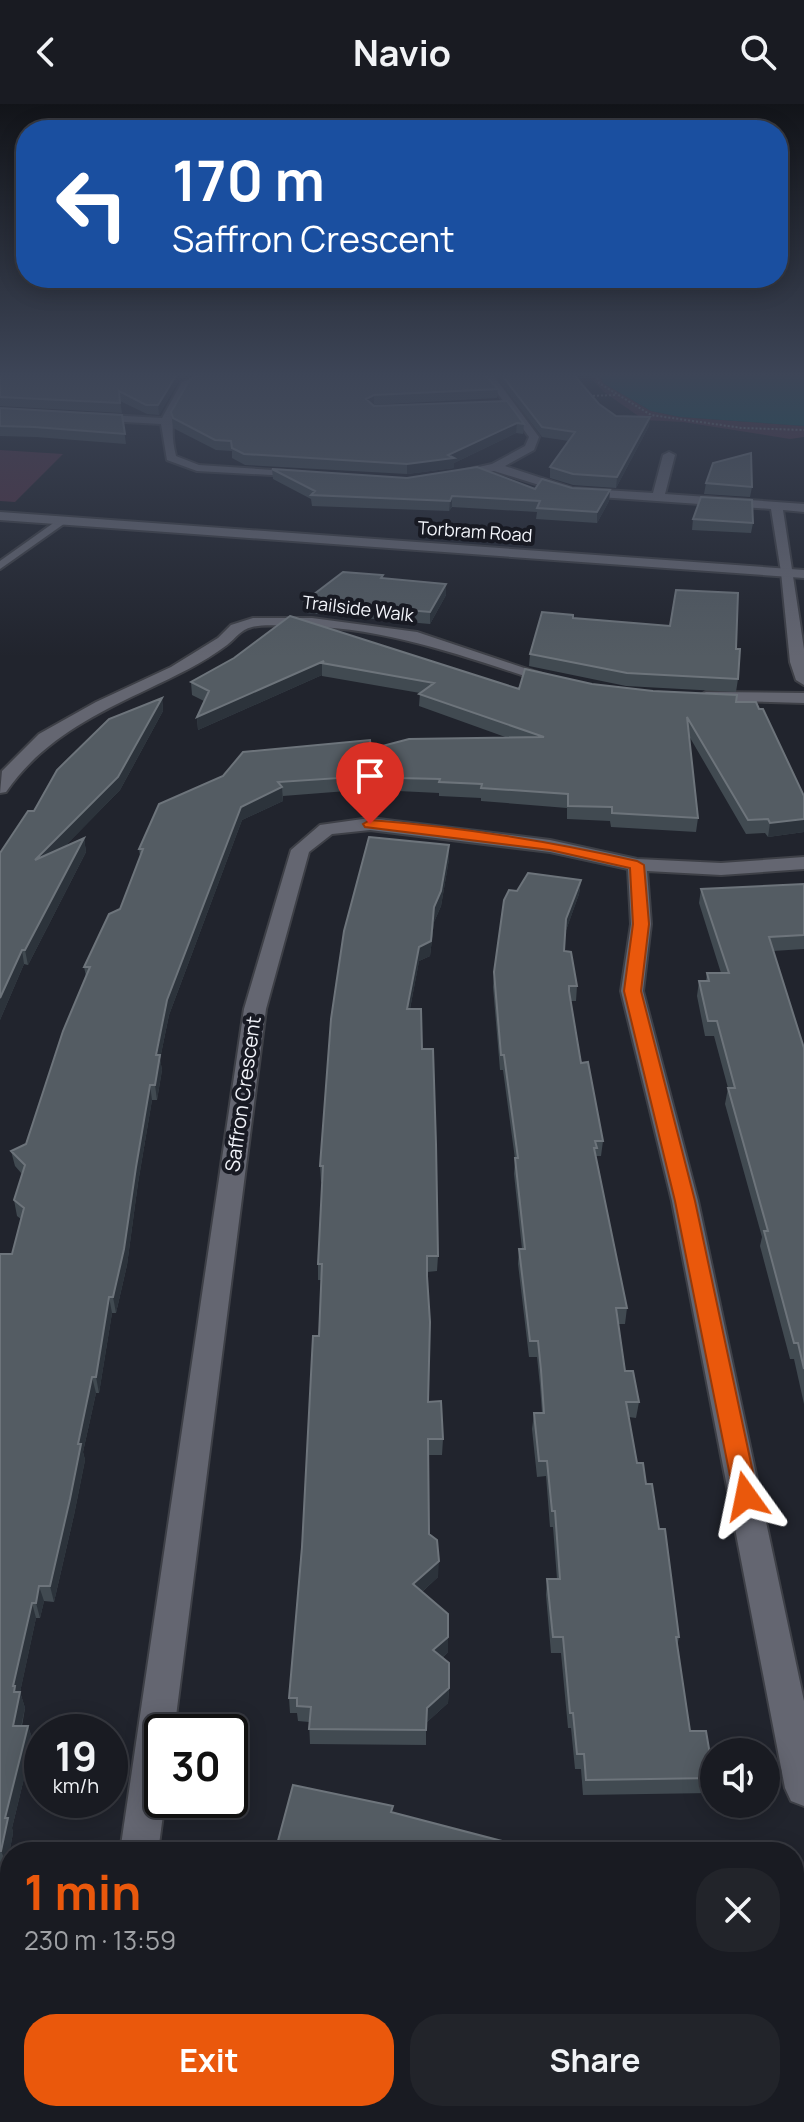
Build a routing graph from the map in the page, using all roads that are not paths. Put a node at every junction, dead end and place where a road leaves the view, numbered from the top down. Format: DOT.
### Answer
graph roads {
  1 [pos="200,468"];
  2 [pos="489,468"];
  3 [pos="499,468"];
  4 [pos="666,468"];
  5 [pos="316,476"];
  6 [pos="441,478"];
  7 [pos="658,499"];
  8 [pos="776,505"];
  9 [pos="804,508"];
  10 [pos="0,516"];
  11 [pos="63,521"];
  12 [pos="6,556"];
  13 [pos="0,566"];
  14 [pos="788,572"];
  15 [pos="804,574"];
  16 [pos="804,680"];
  17 [pos="577,686"];
  18 [pos="692,696"];
  19 [pos="804,698"];
  20 [pos="0,788"];
  21 [pos="804,863"];
  22 [pos="637,865"];
  23 [pos="804,1788"];
  24 [pos="140,1842"];
  1 -- 5 [label="street"];
  2 -- 6 [label="street"];
  3 -- 7 [label="street"];
  4 -- 7 [label="street"];
  7 -- 8 [label="street"];
  8 -- 9 [label="street"];
  8 -- 14 [label="street"];
  10 -- 11 [label="street, Torbram Road"];
  11 -- 12 [label="lane"];
  11 -- 14 [label="street, Torbram Road"];
  12 -- 13 [label="lane"];
  14 -- 15 [label="street, Torbram Road"];
  14 -- 16 [label="street"];
  17 -- 20 [label="street, Trailside Walk"];
  18 -- 19 [label="street"];
  21 -- 22 [label="street, Saffron Crescent"];
  22 -- 23 [label="street"];
  22 -- 24 [label="street, Saffron Crescent"];
}
